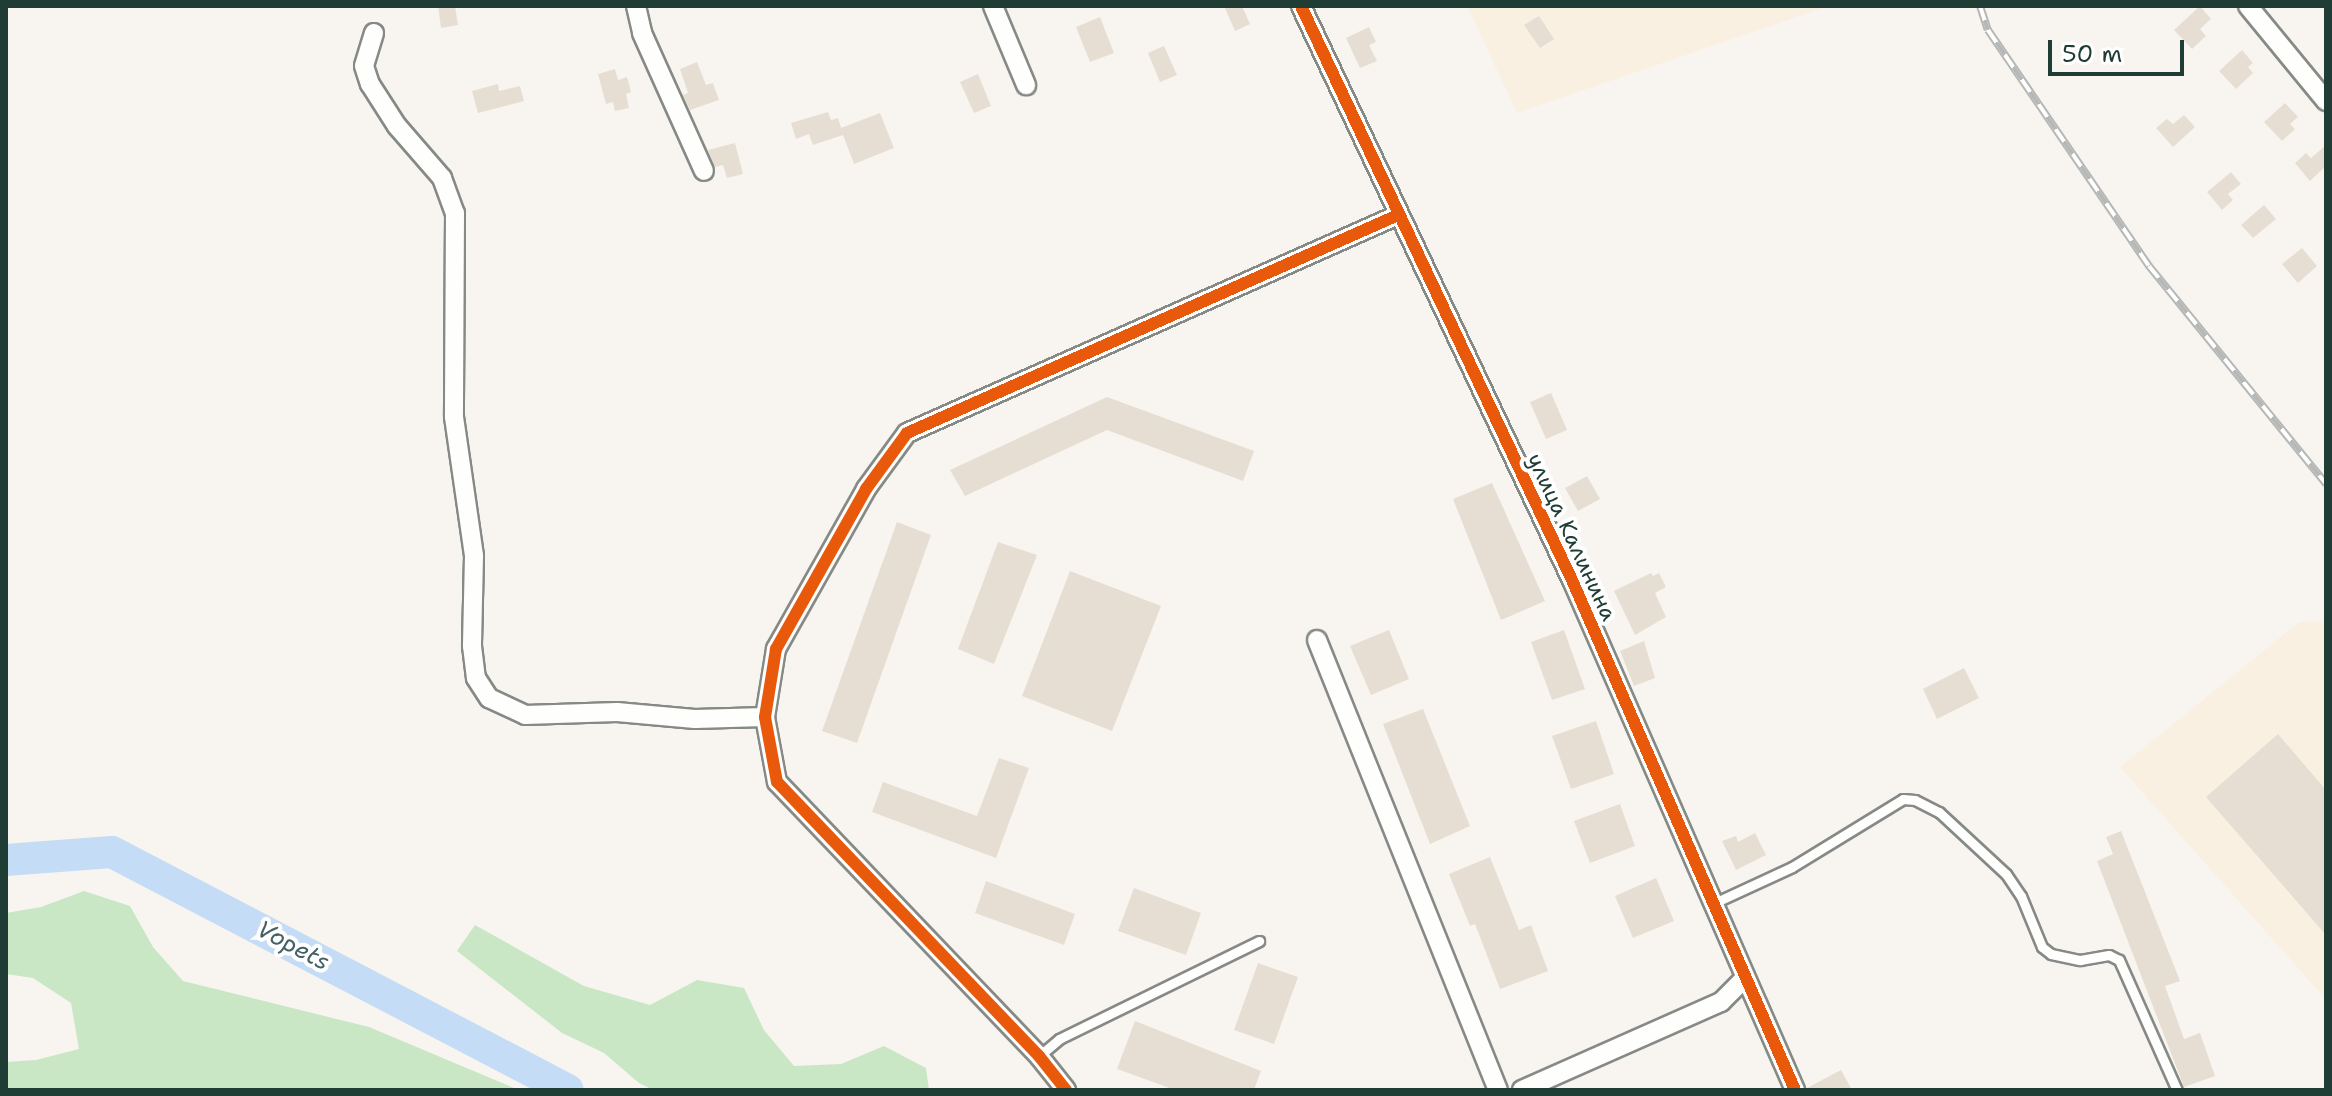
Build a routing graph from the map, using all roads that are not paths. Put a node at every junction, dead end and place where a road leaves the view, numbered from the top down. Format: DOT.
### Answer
graph roads {
  1 [pos="636,6"];
  2 [pos="993,6"];
  3 [pos="1301,6"];
  4 [pos="2248,6"];
  5 [pos="374,33"];
  6 [pos="1026,85"];
  7 [pos="2325,99"];
  8 [pos="704,171"];
  9 [pos="1398,215"];
  10 [pos="1317,640"];
  11 [pos="765,717"];
  12 [pos="1712,904"];
  13 [pos="1259,941"];
  14 [pos="1745,978"];
  15 [pos="1039,1056"];
  16 [pos="1066,1090"];
  17 [pos="1498,1090"];
  18 [pos="1522,1090"];
  19 [pos="1795,1090"];
  20 [pos="2177,1090"];
  1 -- 8 [label="street"];
  2 -- 6 [label="street"];
  3 -- 9 [label="street, улица Калинина"];
  4 -- 7 [label="street"];
  5 -- 11 [label="street"];
  9 -- 11 [label="street"];
  9 -- 12 [label="street, улица Калинина"];
  10 -- 17 [label="street"];
  11 -- 15 [label="street"];
  12 -- 14 [label="street, улица Калинина"];
  12 -- 20 [label="lane"];
  13 -- 15 [label="lane"];
  14 -- 18 [label="street"];
  14 -- 19 [label="street, улица Калинина"];
  15 -- 16 [label="street"];
}
